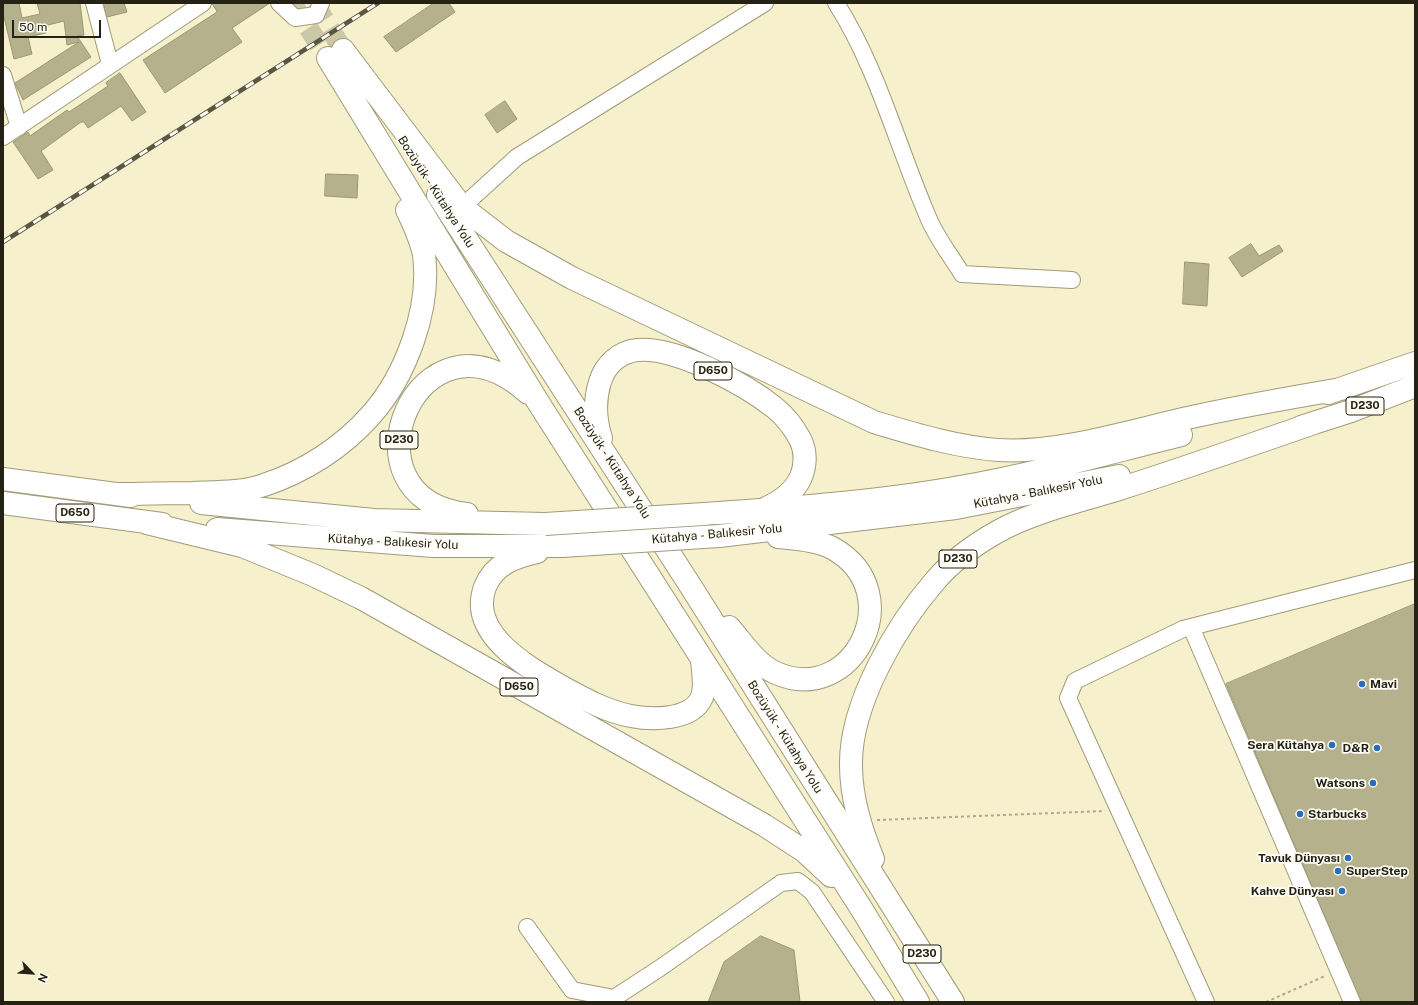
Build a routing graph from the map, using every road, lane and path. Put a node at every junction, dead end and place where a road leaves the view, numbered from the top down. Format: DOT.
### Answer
graph roads {
  1 [pos="94,3"];
  2 [pos="203,3"];
  3 [pos="279,3"];
  4 [pos="321,3"];
  5 [pos="765,3"];
  6 [pos="836,3"];
  7 [pos="336,54"];
  8 [pos="110,64"];
  9 [pos="3,75"];
  10 [pos="18,127"];
  11 [pos="3,137"];
  12 [pos="462,206"];
  13 [pos="1072,280"];
  14 [pos="1415,364"];
  15 [pos="1415,386"];
  16 [pos="1341,389"];
  17 [pos="1415,397"];
  18 [pos="538,402"];
  19 [pos="1351,412"];
  20 [pos="1314,423"];
  21 [pos="606,453"];
  22 [pos="3,479"];
  23 [pos="116,494"];
  24 [pos="3,503"];
  25 [pos="761,510"];
  26 [pos="147,522"];
  27 [pos="545,524"];
  28 [pos="719,536"];
  29 [pos="562,546"];
  30 [pos="1415,570"];
  31 [pos="688,582"];
  32 [pos="1191,627"];
  33 [pos="702,660"];
  34 [pos="1120,810"];
  35 [pos="858,816"];
  36 [pos="890,905"];
  37 [pos="861,908"];
  38 [pos="527,927"];
  39 [pos="1338,970"];
  40 [pos="570,996"];
  41 [pos="611,1000"];
  42 [pos="886,1002"];
  43 [pos="918,1002"];
  44 [pos="953,1002"];
  45 [pos="1206,1002"];
  46 [pos="1266,1002"];
  47 [pos="1352,1002"];
  1 -- 8 [label="street"];
  2 -- 8 [label="street"];
  3 -- 4 [label="street"];
  5 -- 12 [label="street"];
  6 -- 13 [label="street"];
  7 -- 12 [label="highway"];
  7 -- 18 [label="highway, Bozüyük - Kütahya Yolu"];
  7 -- 21 [label="highway, Bozüyük - Kütahya Yolu"];
  7 -- 23 [label="highway"];
  8 -- 10 [label="street"];
  9 -- 10 [label="street"];
  10 -- 11 [label="street"];
  12 -- 16 [label="highway"];
  14 -- 16 [label="highway, Kütahya - Balıkesir Yolu / D230"];
  15 -- 19 [label="highway, Kütahya - Balıkesir Yolu / D230"];
  16 -- 25 [label="highway, Kütahya - Balıkesir Yolu / D230"];
  17 -- 19 [label="street"];
  18 -- 27 [label="highway, D230"];
  18 -- 33 [label="highway, Bozüyük - Kütahya Yolu / D230"];
  19 -- 20 [label="highway, Kütahya - Balıkesir Yolu / D230"];
  20 -- 28 [label="highway, Kütahya - Balıkesir Yolu"];
  20 -- 35 [label="highway, D230"];
  21 -- 25 [label="highway, D650"];
  21 -- 31 [label="highway, Bozüyük - Kütahya Yolu / D230"];
  22 -- 23 [label="highway, Kütahya - Balıkesir Yolu / D650"];
  23 -- 27 [label="highway, Kütahya - Balıkesir Yolu / D650"];
  24 -- 26 [label="highway, Kütahya - Balıkesir Yolu / D650"];
  25 -- 27 [label="highway, Kütahya - Balıkesir Yolu / D230, bridge"];
  26 -- 29 [label="highway, Kütahya - Balıkesir Yolu"];
  26 -- 37 [label="highway, D650"];
  28 -- 29 [label="highway, Kütahya - Balıkesir Yolu, bridge"];
  28 -- 31 [label="highway"];
  29 -- 33 [label="highway"];
  30 -- 32 [label="street"];
  31 -- 36 [label="highway, Bozüyük - Kütahya Yolu / D230"];
  32 -- 34 [label="street"];
  32 -- 39 [label="street"];
  33 -- 37 [label="highway, Bozüyük - Kütahya Yolu / D230"];
  34 -- 35 [label="path"];
  34 -- 45 [label="street"];
  35 -- 36 [label="highway, D230"];
  36 -- 44 [label="highway, Bozüyük - Kütahya Yolu / D230"];
  37 -- 43 [label="highway, Bozüyük - Kütahya Yolu / D230"];
  38 -- 40 [label="street"];
  39 -- 46 [label="path"];
  39 -- 47 [label="street"];
  40 -- 41 [label="street"];
  41 -- 42 [label="street"];
}
